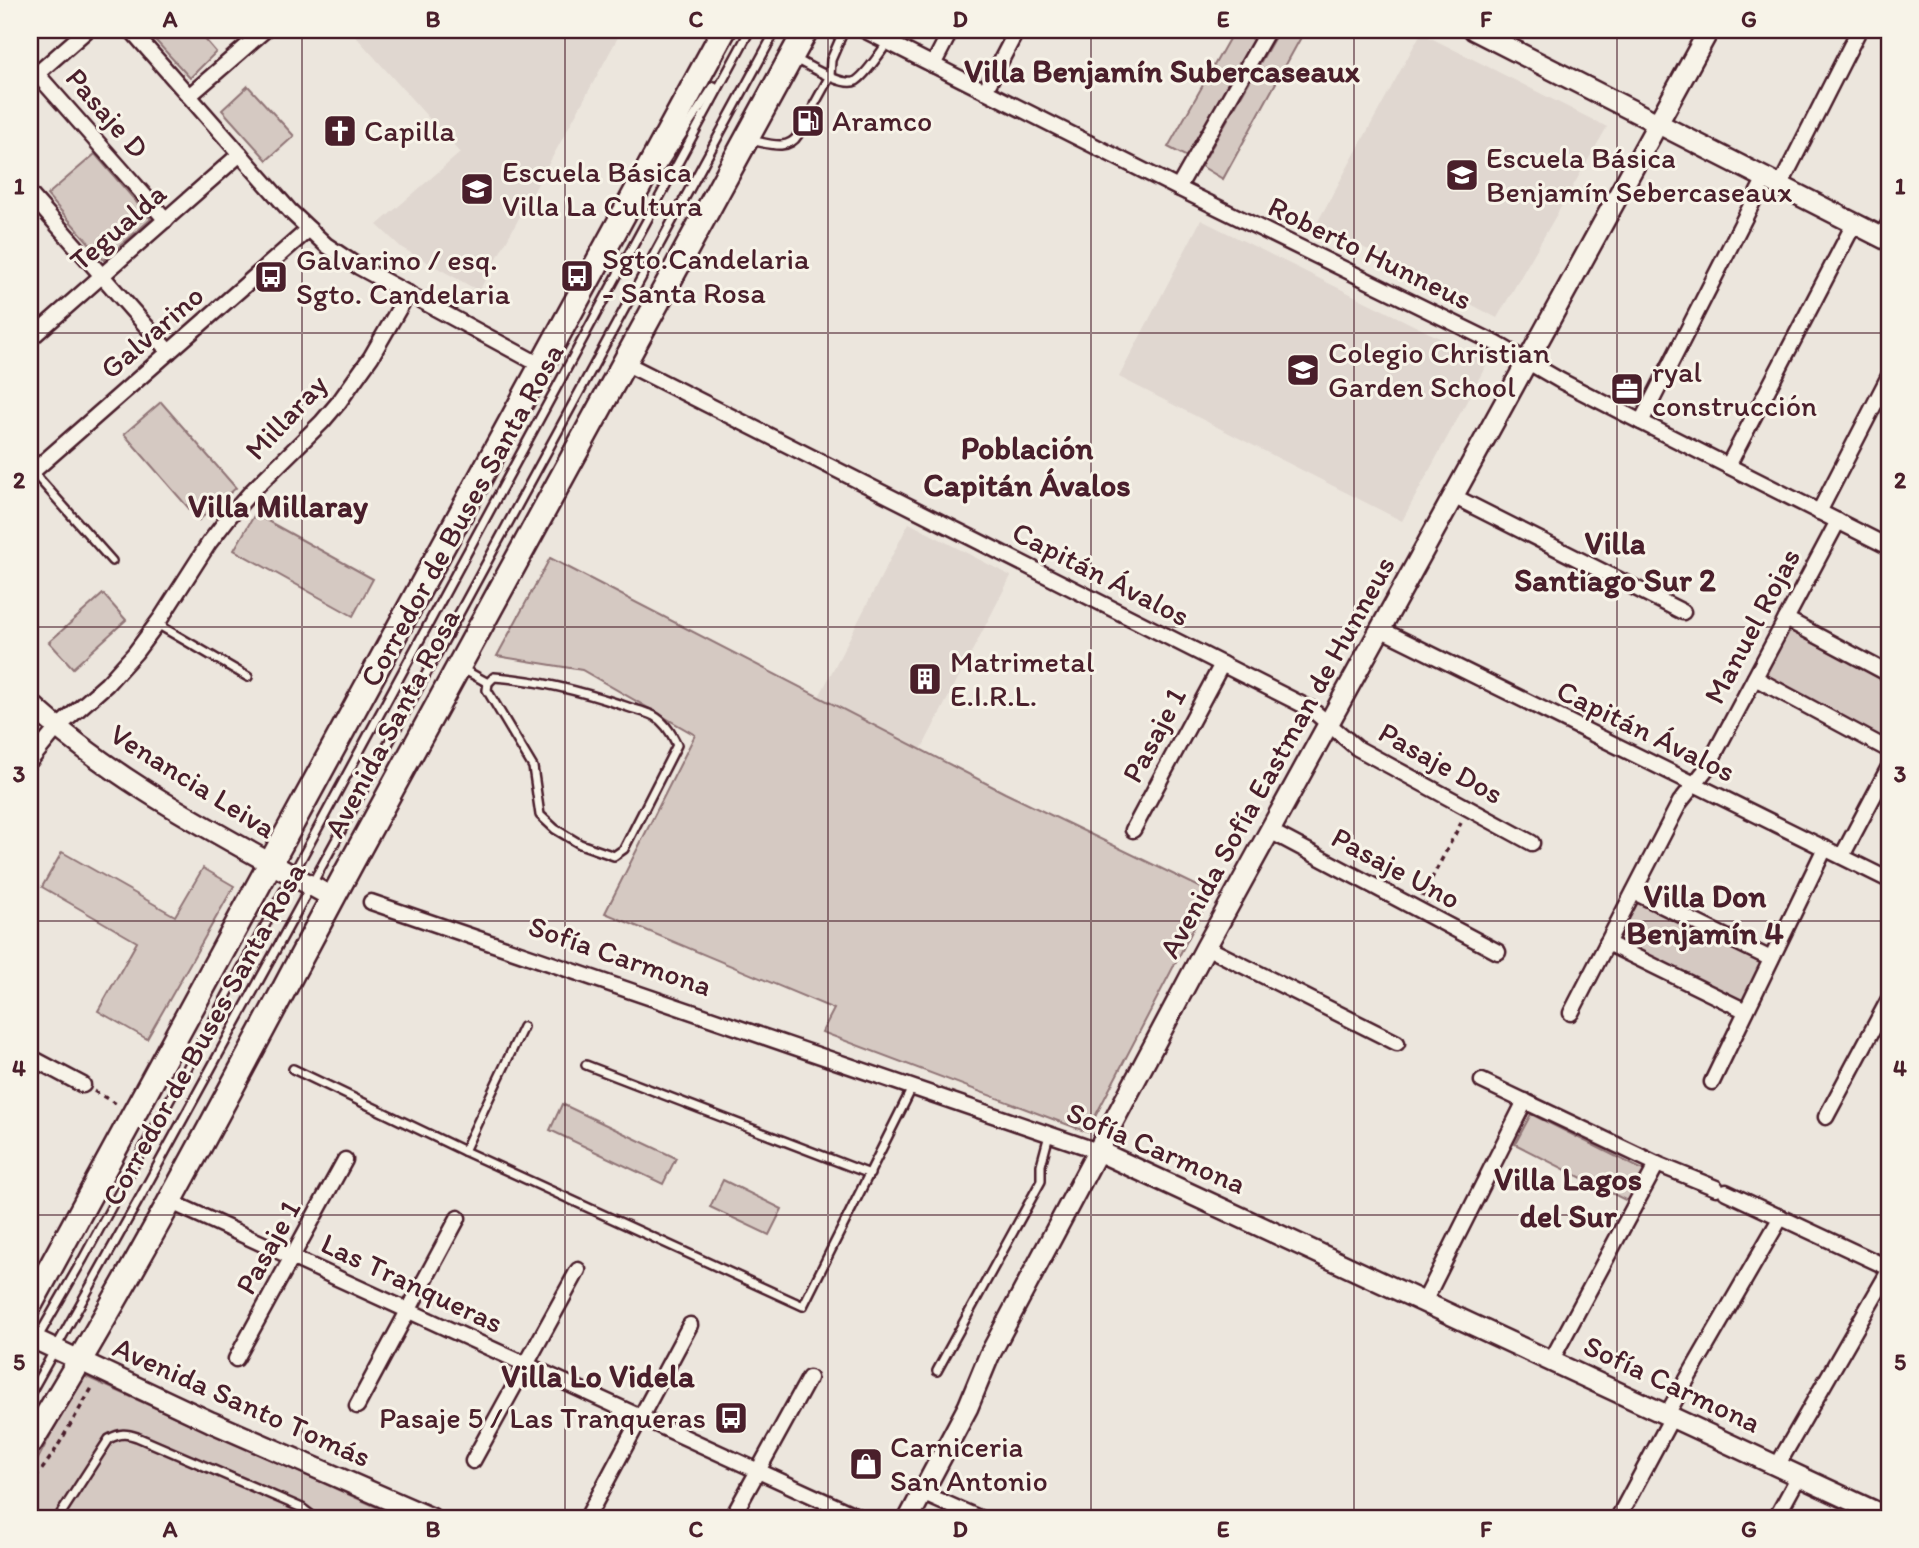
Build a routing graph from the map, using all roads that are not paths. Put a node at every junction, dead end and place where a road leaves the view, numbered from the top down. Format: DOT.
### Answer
graph roads {
  1 [pos="87,30"];
  2 [pos="131,30"];
  3 [pos="265,30"];
  4 [pos="724,30"];
  5 [pos="750,30"];
  6 [pos="776,30"];
  7 [pos="806,30"];
  8 [pos="844,30"];
  9 [pos="864,30"];
  10 [pos="951,30"];
  11 [pos="1017,30"];
  12 [pos="1268,30"];
  13 [pos="1474,30"];
  14 [pos="1709,30"];
  15 [pos="1859,30"];
  16 [pos="888,42"];
  17 [pos="738,51"];
  18 [pos="791,57"];
  19 [pos="933,65"];
  20 [pos="830,76"];
  21 [pos="33,77"];
  22 [pos="985,92"];
  23 [pos="189,96"];
  24 [pos="814,105"];
  25 [pos="1657,123"];
  26 [pos="798,135"];
  27 [pos="746,139"];
  28 [pos="240,154"];
  29 [pos="1772,182"];
  30 [pos="1178,188"];
  31 [pos="30,194"];
  32 [pos="626,211"];
  33 [pos="166,219"];
  34 [pos="1854,224"];
  35 [pos="309,229"];
  36 [pos="1887,234"];
  37 [pos="102,276"];
  38 [pos="408,293"];
  39 [pos="30,339"];
  40 [pos="169,352"];
  41 [pos="1527,361"];
  42 [pos="623,362"];
  43 [pos="542,366"];
  44 [pos="1889,376"];
  45 [pos="1641,422"];
  46 [pos="1728,466"];
  47 [pos="31,473"];
  48 [pos="1453,496"];
  49 [pos="1819,512"];
  50 [pos="1838,521"];
  51 [pos="1889,547"];
  52 [pos="112,561"];
  53 [pos="1683,612"];
  54 [pos="1786,619"];
  55 [pos="157,624"];
  56 [pos="1380,629"];
  57 [pos="1222,664"];
  58 [pos="458,666"];
  59 [pos="1889,674"];
  60 [pos="248,677"];
  61 [pos="1755,678"];
  62 [pos="488,682"];
  63 [pos="30,703"];
  64 [pos="1328,723"];
  65 [pos="57,728"];
  66 [pos="1889,750"];
  67 [pos="30,761"];
  68 [pos="1889,767"];
  69 [pos="1694,783"];
  70 [pos="1133,830"];
  71 [pos="1270,831"];
  72 [pos="1532,843"];
  73 [pos="1825,848"];
  74 [pos="1842,856"];
  75 [pos="271,864"];
  76 [pos="292,876"];
  77 [pos="1889,880"];
  78 [pos="312,886"];
  79 [pos="1634,892"];
  80 [pos="333,898"];
  81 [pos="371,902"];
  82 [pos="1607,943"];
  83 [pos="1206,947"];
  84 [pos="1498,952"];
  85 [pos="1771,960"];
  86 [pos="1889,999"];
  87 [pos="1746,1011"];
  88 [pos="1571,1013"];
  89 [pos="523,1027"];
  90 [pos="1397,1043"];
  91 [pos="30,1057"];
  92 [pos="586,1065"];
  93 [pos="293,1069"];
  94 [pos="1482,1080"];
  95 [pos="1712,1082"];
  96 [pos="83,1086"];
  97 [pos="912,1088"];
  98 [pos="1525,1101"];
  99 [pos="1826,1117"];
  100 [pos="1049,1134"];
  101 [pos="464,1151"];
  102 [pos="1098,1151"];
  103 [pos="345,1160"];
  104 [pos="1657,1164"];
  105 [pos="870,1174"];
  106 [pos="169,1201"];
  107 [pos="1781,1217"];
  108 [pos="458,1218"];
  109 [pos="292,1257"];
  110 [pos="1889,1269"];
  111 [pos="578,1270"];
  112 [pos="1424,1302"];
  113 [pos="30,1305"];
  114 [pos="408,1311"];
  115 [pos="690,1325"];
  116 [pos="32,1343"];
  117 [pos="55,1350"];
  118 [pos="236,1359"];
  119 [pos="79,1361"];
  120 [pos="1551,1361"];
  121 [pos="526,1365"];
  122 [pos="937,1371"];
  123 [pos="810,1378"];
  124 [pos="30,1394"];
  125 [pos="357,1406"];
  126 [pos="1670,1416"];
  127 [pos="641,1417"];
  128 [pos="30,1443"];
  129 [pos="473,1461"];
  130 [pos="1777,1466"];
  131 [pos="758,1471"];
  132 [pos="1799,1476"];
  133 [pos="922,1493"];
  134 [pos="1887,1513"];
  135 [pos="589,1514"];
  136 [pos="58,1518"];
  137 [pos="315,1518"];
  138 [pos="431,1518"];
  139 [pos="733,1518"];
  140 [pos="861,1518"];
  141 [pos="909,1518"];
  142 [pos="979,1518"];
  143 [pos="1618,1518"];
  144 [pos="1776,1518"];
  1 -- 21 [label="street"];
  2 -- 23 [label="street"];
  3 -- 23 [label="street"];
  4 -- 32 [label="main road, Avenida Santa Rosa"];
  5 -- 17 [label="lane, Corredor de Buses Santa Rosa"];
  6 -- 78 [label="lane, Corredor de Buses Santa Rosa"];
  7 -- 18 [label="main road, Avenida Santa Rosa"];
  8 -- 20 [label="lane"];
  9 -- 16 [label="street, Roberto Hunneus"];
  10 -- 19 [label="street"];
  11 -- 22 [label="street"];
  12 -- 30 [label="street"];
  13 -- 25 [label="street"];
  14 -- 25 [label="street, Avenida Sofía Eastman de Hunneus"];
  15 -- 29 [label="street"];
  16 -- 19 [label="street, Roberto Hunneus"];
  16 -- 20 [label="lane"];
  17 -- 32 [label="lane"];
  17 -- 76 [label="lane, Corredor de Buses Santa Rosa"];
  18 -- 20 [label="lane"];
  18 -- 27 [label="main road, Avenida Santa Rosa"];
  19 -- 22 [label="street, Roberto Hunneus"];
  20 -- 24 [label="lane"];
  21 -- 33 [label="street, Pasaje D"];
  22 -- 30 [label="street, Roberto Hunneus"];
  23 -- 28 [label="street"];
  25 -- 29 [label="street"];
  25 -- 41 [label="street, Avenida Sofía Eastman de Hunneus"];
  26 -- 27 [label="lane"];
  27 -- 42 [label="main road, Avenida Santa Rosa"];
  28 -- 33 [label="street, Tegualda"];
  28 -- 35 [label="street"];
  29 -- 34 [label="street"];
  29 -- 45 [label="street"];
  30 -- 41 [label="street, Roberto Hunneus"];
  31 -- 37 [label="street"];
  32 -- 43 [label="main road, Avenida Santa Rosa"];
  33 -- 37 [label="street, Tegualda"];
  34 -- 36 [label="street"];
  34 -- 46 [label="street"];
  35 -- 38 [label="street"];
  35 -- 40 [label="street, Galvarino"];
  37 -- 39 [label="street, Tegualda"];
  37 -- 40 [label="street"];
  38 -- 43 [label="street"];
  38 -- 55 [label="street, Millaray"];
  40 -- 47 [label="street, Galvarino"];
  41 -- 45 [label="street, Roberto Hunneus"];
  41 -- 48 [label="street, Avenida Sofía Eastman de Hunneus"];
  42 -- 57 [label="street, Capitán Ávalos"];
  42 -- 58 [label="main road, Avenida Santa Rosa"];
  43 -- 75 [label="main road, Avenida Santa Rosa"];
  44 -- 49 [label="street"];
  45 -- 46 [label="street, Roberto Hunneus"];
  46 -- 49 [label="street, Roberto Hunneus"];
  47 -- 52 [label="lane"];
  48 -- 53 [label="street"];
  48 -- 56 [label="street, Avenida Sofía Eastman de Hunneus"];
  49 -- 50 [label="street, Roberto Hunneus"];
  50 -- 51 [label="street, Roberto Hunneus"];
  50 -- 54 [label="street, Manuel Rojas"];
  54 -- 59 [label="street"];
  54 -- 61 [label="street, Manuel Rojas"];
  55 -- 60 [label="lane"];
  55 -- 65 [label="street, Millaray"];
  56 -- 64 [label="street, Avenida Sofía Eastman de Hunneus"];
  56 -- 69 [label="street, Capitán Ávalos"];
  57 -- 64 [label="street, Capitán Ávalos"];
  57 -- 70 [label="street, Pasaje 1"];
  58 -- 62 [label="lane"];
  58 -- 80 [label="main road, Avenida Santa Rosa"];
  61 -- 66 [label="street"];
  61 -- 69 [label="street, Manuel Rojas"];
  62 -- 62 [label="lane"];
  63 -- 65 [label="street, Venancia Leiva"];
  64 -- 71 [label="street, Avenida Sofía Eastman de Hunneus"];
  64 -- 72 [label="street, Pasaje Dos"];
  65 -- 67 [label="street, Millaray"];
  65 -- 75 [label="street, Venancia Leiva"];
  68 -- 74 [label="street"];
  69 -- 73 [label="street, Capitán Ávalos"];
  69 -- 79 [label="street, Manuel Rojas"];
  71 -- 83 [label="street, Avenida Sofía Eastman de Hunneus"];
  71 -- 84 [label="street, Pasaje Uno"];
  73 -- 74 [label="street, Capitán Ávalos"];
  73 -- 85 [label="street"];
  74 -- 77 [label="street, Capitán Ávalos"];
  75 -- 76 [label="street, Venancia Leiva"];
  75 -- 113 [label="main road, Avenida Santa Rosa"];
  76 -- 78 [label="street, Venancia Leiva"];
  76 -- 116 [label="lane, Corredor de Buses Santa Rosa"];
  78 -- 80 [label="street, Venancia Leiva"];
  78 -- 117 [label="lane, Corredor de Buses Santa Rosa"];
  79 -- 82 [label="street, Manuel Rojas"];
  79 -- 85 [label="street"];
  80 -- 106 [label="main road, Avenida Santa Rosa"];
  81 -- 97 [label="street, Sofía Carmona"];
  82 -- 87 [label="street"];
  82 -- 88 [label="street, Manuel Rojas"];
  83 -- 90 [label="street"];
  83 -- 102 [label="street, Avenida Sofía Eastman de Hunneus"];
  85 -- 87 [label="street"];
  86 -- 99 [label="street"];
  87 -- 95 [label="street"];
  89 -- 101 [label="lane"];
  91 -- 96 [label="street"];
  92 -- 105 [label="lane"];
  93 -- 101 [label="lane"];
  94 -- 98 [label="street"];
  97 -- 100 [label="street, Sofía Carmona"];
  97 -- 105 [label="lane"];
  98 -- 104 [label="street"];
  98 -- 112 [label="street"];
  100 -- 102 [label="street, Sofía Carmona"];
  100 -- 122 [label="lane"];
  101 -- 105 [label="lane"];
  102 -- 112 [label="street, Sofía Carmona"];
  102 -- 133 [label="street, Avenida Sofía Eastman de Hunneus"];
  103 -- 109 [label="street, Pasaje 1"];
  104 -- 107 [label="street"];
  104 -- 120 [label="street"];
  106 -- 109 [label="street, Las Tranqueras"];
  106 -- 119 [label="main road, Avenida Santa Rosa"];
  107 -- 110 [label="street"];
  107 -- 126 [label="street"];
  108 -- 114 [label="street"];
  109 -- 114 [label="street, Las Tranqueras"];
  109 -- 118 [label="street, Pasaje 1"];
  110 -- 130 [label="street"];
  111 -- 121 [label="street"];
  112 -- 120 [label="street, Sofía Carmona"];
  114 -- 121 [label="street, Las Tranqueras"];
  114 -- 125 [label="street"];
  115 -- 127 [label="street"];
  116 -- 117 [label="street, Avenida Santo Tomás"];
  117 -- 119 [label="street, Avenida Santo Tomás"];
  117 -- 124 [label="lane, Corredor de Buses Santa Rosa"];
  119 -- 128 [label="main road, Avenida Santa Rosa"];
  119 -- 138 [label="street, Avenida Santo Tomás"];
  120 -- 126 [label="street, Sofía Carmona"];
  121 -- 127 [label="street, Las Tranqueras"];
  121 -- 129 [label="street"];
  123 -- 131 [label="street"];
  126 -- 130 [label="street, Sofía Carmona"];
  126 -- 143 [label="street"];
  127 -- 131 [label="street, Las Tranqueras"];
  127 -- 135 [label="street"];
  130 -- 132 [label="street, Sofía Carmona"];
  131 -- 139 [label="street"];
  131 -- 140 [label="street, Las Tranqueras"];
  132 -- 134 [label="street, Sofía Carmona"];
  132 -- 144 [label="street"];
  133 -- 141 [label="street, Avenida Sofía Eastman de Hunneus"];
  133 -- 142 [label="street"];
  136 -- 137 [label="lane"];
}
